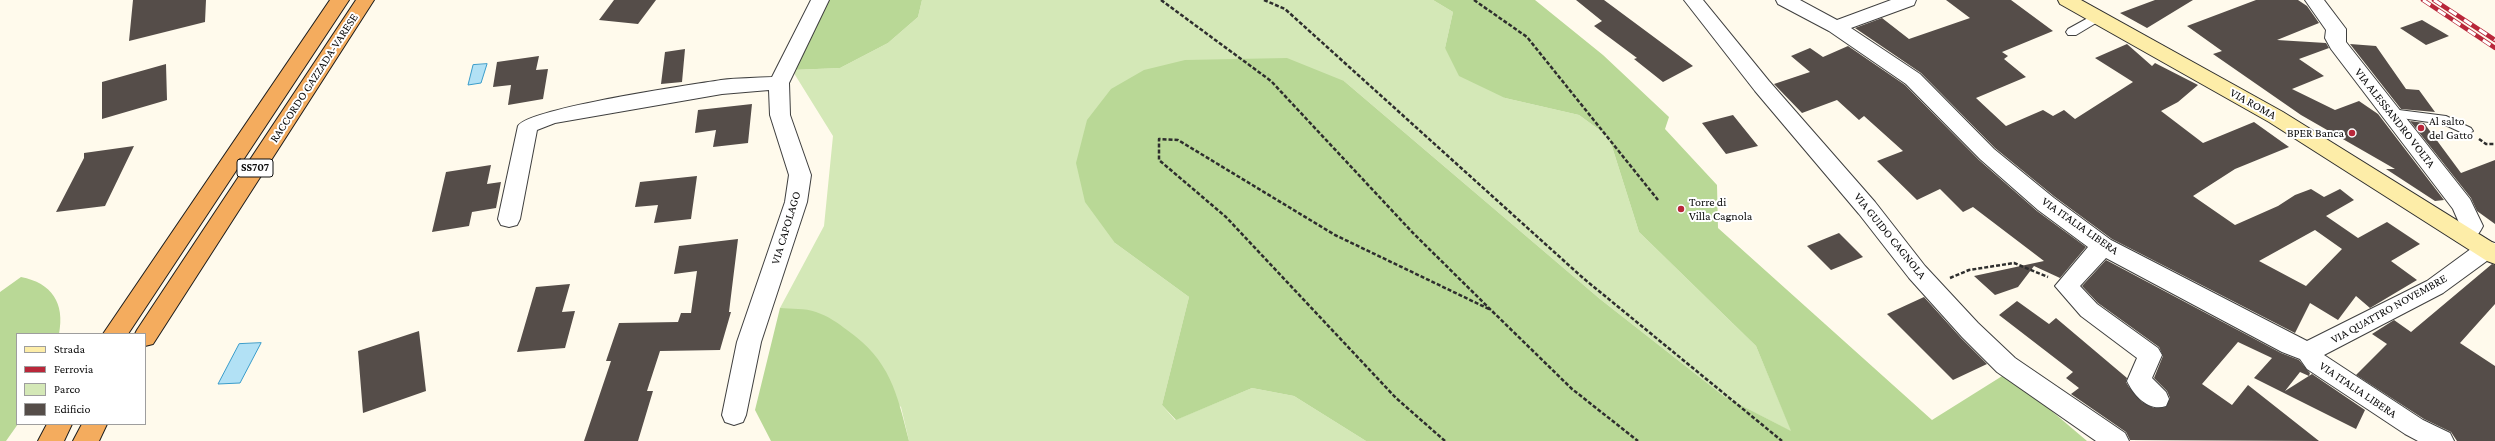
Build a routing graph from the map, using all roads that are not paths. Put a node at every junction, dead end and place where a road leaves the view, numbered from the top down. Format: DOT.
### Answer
graph roads {
  1 [pos="340,0"];
  2 [pos="366,0"];
  3 [pos="820,0"];
  4 [pos="1693,0"];
  5 [pos="1785,0"];
  6 [pos="2067,0"];
  7 [pos="2314,0"];
  8 [pos="1907,1"];
  9 [pos="2097,17"];
  10 [pos="1836,27"];
  11 [pos="2072,32"];
  12 [pos="778,83"];
  13 [pos="2391,113"];
  14 [pos="2467,131"];
  15 [pos="509,219"];
  16 [pos="2464,234"];
  17 [pos="2103,246"];
  18 [pos="2491,252"];
  19 [pos="116,333"];
  20 [pos="146,335"];
  21 [pos="2308,352"];
  22 [pos="2156,399"];
  23 [pos="734,415"];
  24 [pos="59,425"];
  25 [pos="94,425"];
  26 [pos="51,441"];
  27 [pos="86,441"];
  28 [pos="2116,441"];
  29 [pos="2441,441"];
  1 -- 19 [label="highway, RACCORDO GAZZADA-VARESE / SS707"];
  2 -- 20 [label="highway, RACCORDO GAZZADA-VARESE / SS707"];
  3 -- 12 [label="street"];
  4 -- 28 [label="street, VIA GUIDO CAGNOLA"];
  5 -- 10 [label="street, VIA ITALIA LIBERA"];
  6 -- 9 [label="main road, VIA ROMA"];
  7 -- 13 [label="street, VIA ALESSANDRO VOLTA"];
  8 -- 10 [label="street"];
  9 -- 11 [label="lane"];
  9 -- 16 [label="main road, VIA ROMA"];
  10 -- 17 [label="street, VIA ITALIA LIBERA"];
  12 -- 15 [label="street"];
  12 -- 23 [label="street, VIA CAPOLAGO"];
  13 -- 14 [label="lane"];
  13 -- 16 [label="street, VIA ALESSANDRO VOLTA"];
  16 -- 18 [label="main road, VIA ROMA"];
  17 -- 21 [label="street, VIA ITALIA LIBERA"];
  17 -- 22 [label="street"];
  18 -- 21 [label="street, VIA QUATTRO NOVEMBRE"];
  21 -- 29 [label="street, VIA ITALIA LIBERA"];
  24 -- 26 [label="highway"];
  25 -- 27 [label="highway"];
}
